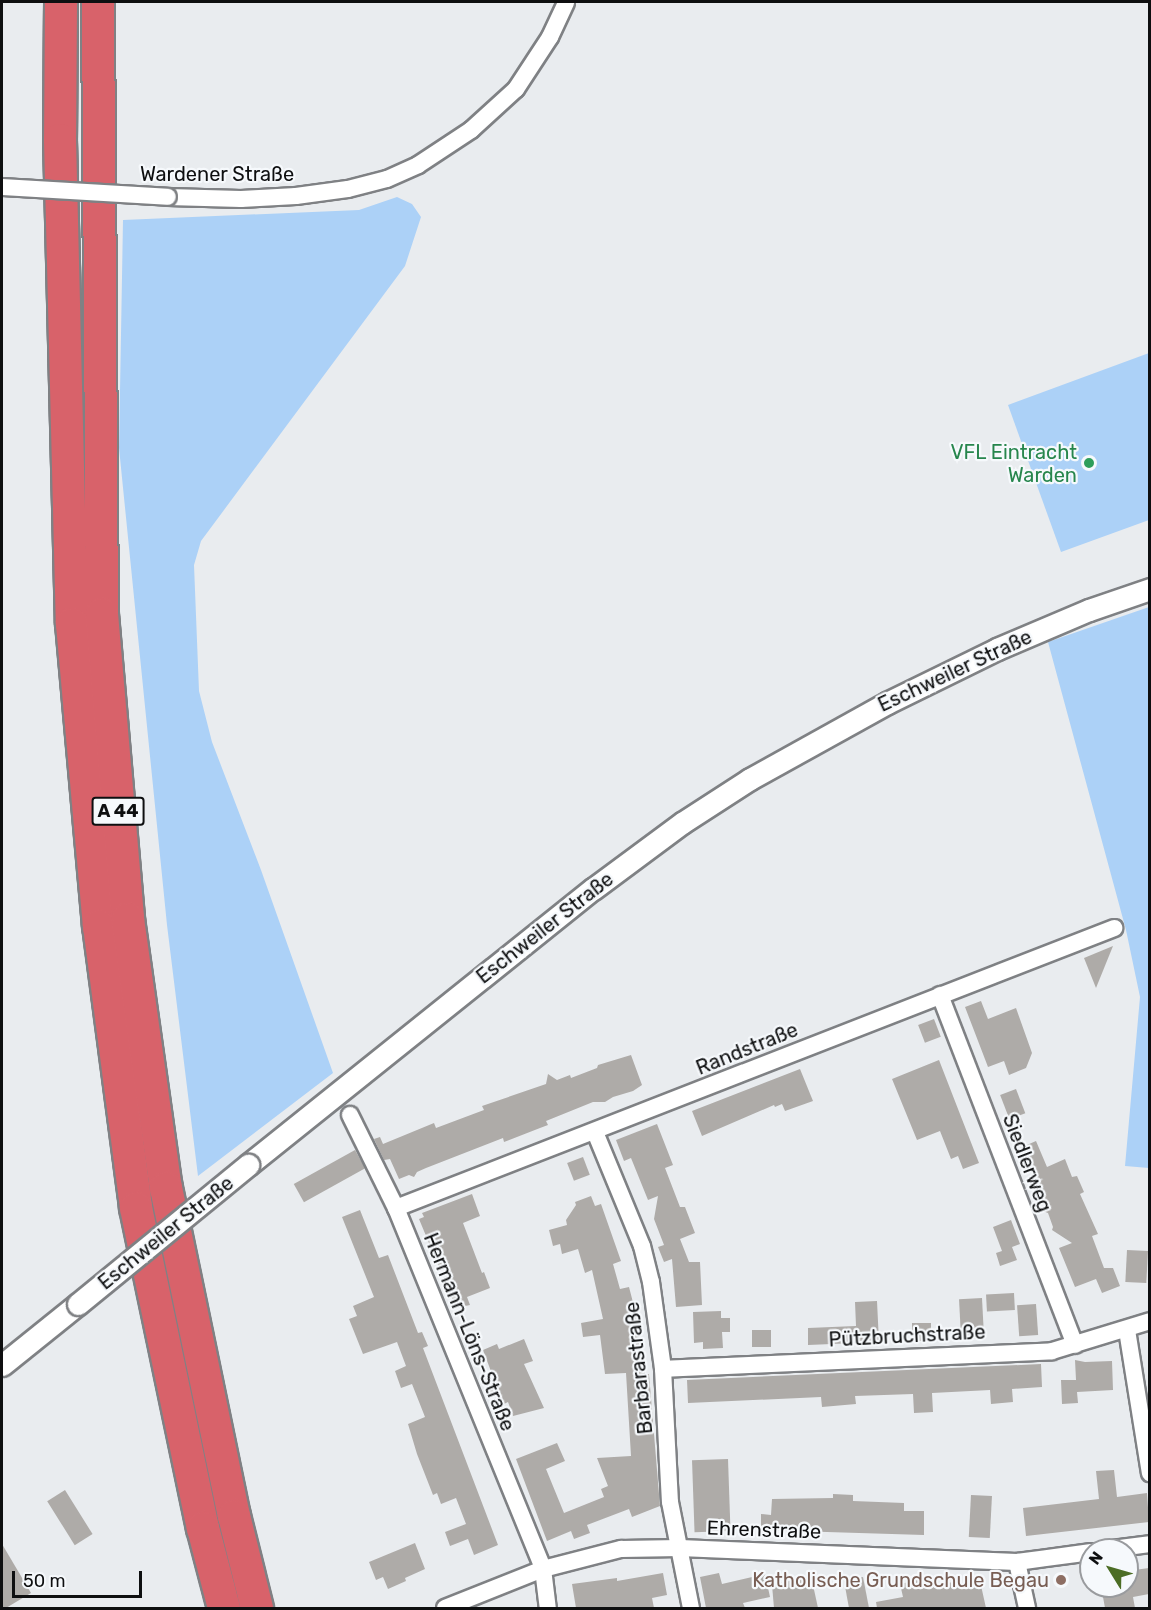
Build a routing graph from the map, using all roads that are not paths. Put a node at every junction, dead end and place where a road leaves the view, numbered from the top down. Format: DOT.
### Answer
graph roads {
  1 [pos="61,2"];
  2 [pos="98,2"];
  3 [pos="566,2"];
  4 [pos="2,187"];
  5 [pos="1149,589"];
  6 [pos="1114,928"];
  7 [pos="940,995"];
  8 [pos="350,1115"];
  9 [pos="595,1131"];
  10 [pos="396,1208"];
  11 [pos="1149,1322"];
  12 [pos="1127,1330"];
  13 [pos="1075,1345"];
  14 [pos="2,1365"];
  15 [pos="663,1369"];
  16 [pos="1149,1473"];
  17 [pos="680,1548"];
  18 [pos="1079,1554"];
  19 [pos="1017,1562"];
  20 [pos="543,1569"];
  21 [pos="224,1608"];
  22 [pos="257,1608"];
  23 [pos="445,1608"];
  24 [pos="548,1608"];
  25 [pos="691,1608"];
  26 [pos="1028,1608"];
  1 -- 21 [label="highway, A 44"];
  2 -- 22 [label="highway, A 44"];
  3 -- 4 [label="street, Wardener Straße, bridge"];
  5 -- 14 [label="street, Eschweiler Straße, bridge"];
  6 -- 7 [label="street, Randstraße"];
  7 -- 9 [label="street, Randstraße"];
  7 -- 13 [label="street, Siedlerweg"];
  8 -- 10 [label="street, Hermann-Löns-Straße"];
  9 -- 10 [label="street, Randstraße"];
  9 -- 15 [label="street, Barbarastraße"];
  10 -- 20 [label="street, Hermann-Löns-Straße"];
  11 -- 12 [label="street, Pützbruchstraße"];
  12 -- 13 [label="street, Pützbruchstraße"];
  12 -- 16 [label="street"];
  13 -- 15 [label="street, Pützbruchstraße"];
  15 -- 17 [label="street, Barbarastraße"];
  17 -- 19 [label="street, Ehrenstraße"];
  17 -- 20 [label="street, Ehrenstraße"];
  17 -- 25 [label="street, Barbarastraße"];
  18 -- 19 [label="street, Ehrenstraße"];
  19 -- 26 [label="street"];
  20 -- 23 [label="street, Ehrenstraße"];
  20 -- 24 [label="street, Hermann-Löns-Straße"];
}
